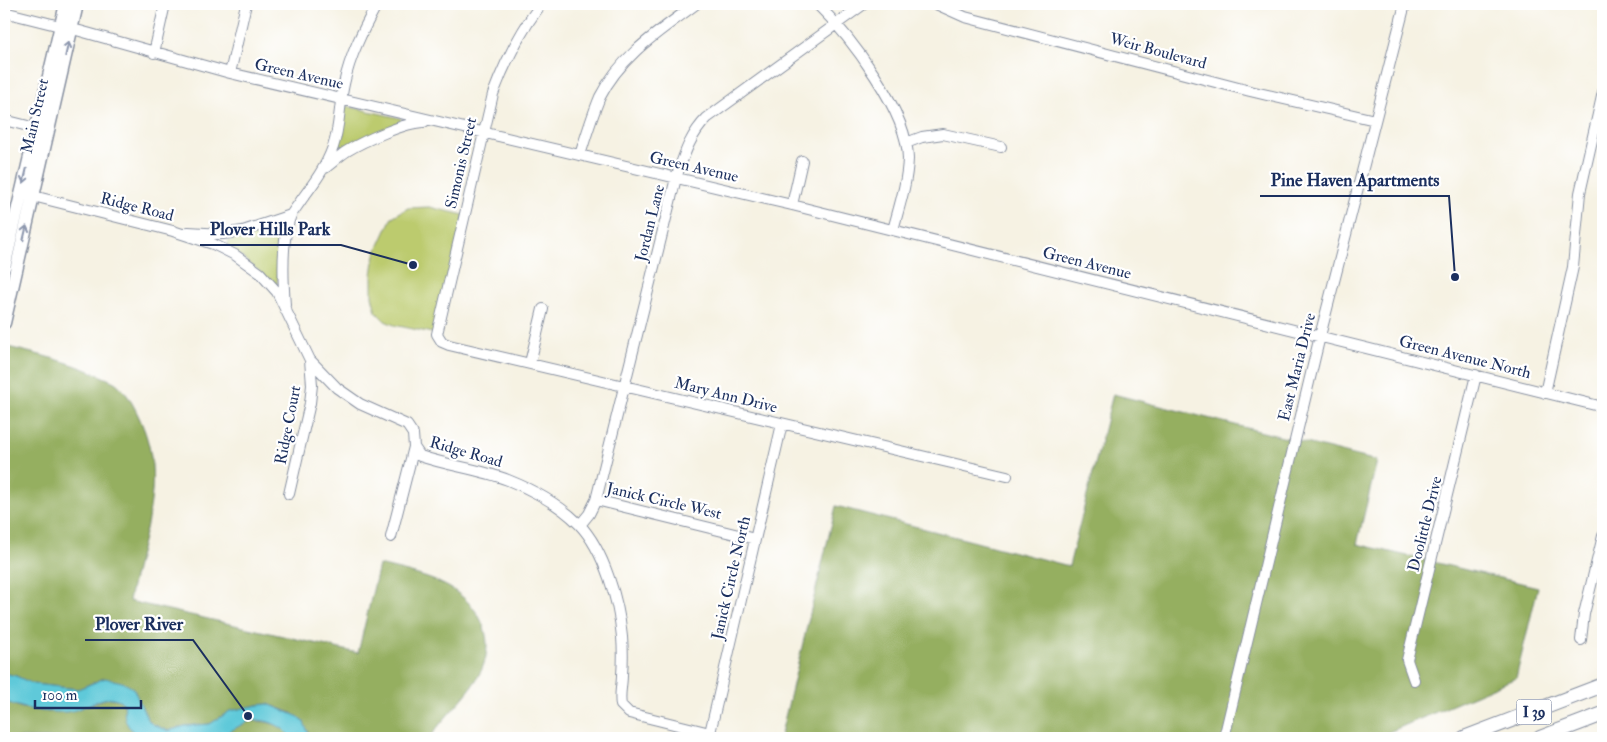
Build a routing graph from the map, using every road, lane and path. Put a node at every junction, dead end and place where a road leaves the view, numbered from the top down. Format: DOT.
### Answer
graph roads {
  1 [pos="66,4"];
  2 [pos="77,4"];
  3 [pos="166,4"];
  4 [pos="246,4"];
  5 [pos="377,4"];
  6 [pos="541,4"];
  7 [pos="696,4"];
  8 [pos="817,4"];
  9 [pos="864,4"];
  10 [pos="936,4"];
  11 [pos="1405,4"];
  12 [pos="4,12"];
  13 [pos="836,24"];
  14 [pos="66,28"];
  15 [pos="154,53"];
  16 [pos="230,73"];
  17 [pos="1603,92"];
  18 [pos="342,100"];
  19 [pos="4,120"];
  20 [pos="1375,120"];
  21 [pos="433,122"];
  22 [pos="36,128"];
  23 [pos="484,134"];
  24 [pos="906,143"];
  25 [pos="1001,147"];
  26 [pos="580,156"];
  27 [pos="802,161"];
  28 [pos="322,170"];
  29 [pos="676,178"];
  30 [pos="33,196"];
  31 [pos="792,205"];
  32 [pos="291,215"];
  33 [pos="893,230"];
  34 [pos="173,231"];
  35 [pos="4,267"];
  36 [pos="543,310"];
  37 [pos="286,311"];
  38 [pos="4,323"];
  39 [pos="1320,336"];
  40 [pos="439,339"];
  41 [pos="310,360"];
  42 [pos="530,363"];
  43 [pos="1476,375"];
  44 [pos="625,386"];
  45 [pos="1545,393"];
  46 [pos="1603,407"];
  47 [pos="782,424"];
  48 [pos="414,447"];
  49 [pos="1007,476"];
  50 [pos="289,494"];
  51 [pos="596,500"];
  52 [pos="580,525"];
  53 [pos="1603,536"];
  54 [pos="391,537"];
  55 [pos="755,539"];
  56 [pos="1581,640"];
  57 [pos="1414,680"];
  58 [pos="1603,685"];
  59 [pos="1603,714"];
  60 [pos="709,736"];
  61 [pos="1224,738"];
  62 [pos="1464,738"];
  63 [pos="1540,738"];
  1 -- 14 [label="main road, Main Street"];
  2 -- 14 [label="main road, Main Street"];
  3 -- 15 [label="street"];
  4 -- 16 [label="street"];
  5 -- 18 [label="street"];
  6 -- 23 [label="street, Simonis Street"];
  7 -- 26 [label="street"];
  8 -- 13 [label="street"];
  9 -- 13 [label="street, Jordan Lane"];
  10 -- 20 [label="street, Weir Boulevard"];
  11 -- 20 [label="street, East Maria Drive"];
  12 -- 14 [label="street, Green Avenue"];
  13 -- 24 [label="street"];
  13 -- 29 [label="street, Jordan Lane"];
  14 -- 15 [label="street, Green Avenue"];
  14 -- 22 [label="main road, Main Street"];
  30 -- 14 [label="main road, Main Street, one-way"];
  15 -- 16 [label="street, Green Avenue"];
  16 -- 18 [label="street, Green Avenue"];
  17 -- 45 [label="street"];
  18 -- 21 [label="street, Green Avenue"];
  18 -- 28 [label="street"];
  19 -- 22 [label="street"];
  20 -- 39 [label="street, East Maria Drive"];
  21 -- 23 [label="street, Green Avenue"];
  21 -- 28 [label="street"];
  22 -- 35 [label="main road, Main Street, one-way"];
  23 -- 26 [label="street, Green Avenue"];
  23 -- 40 [label="street, Simonis Street"];
  24 -- 25 [label="street"];
  24 -- 33 [label="street"];
  26 -- 29 [label="street, Green Avenue"];
  27 -- 31 [label="street"];
  28 -- 32 [label="street"];
  29 -- 31 [label="street, Green Avenue"];
  29 -- 44 [label="street, Jordan Lane"];
  30 -- 34 [label="street, Ridge Road"];
  38 -- 30 [label="main road, Main Street, one-way"];
  31 -- 33 [label="street, Green Avenue"];
  32 -- 34 [label="street"];
  32 -- 37 [label="street"];
  33 -- 39 [label="street, Green Avenue"];
  34 -- 37 [label="street, Ridge Road"];
  36 -- 42 [label="street"];
  37 -- 41 [label="street, Ridge Road"];
  39 -- 43 [label="street, Green Avenue North"];
  39 -- 61 [label="street, East Maria Drive"];
  40 -- 42 [label="street, Mary Ann Drive"];
  41 -- 48 [label="street, Ridge Road"];
  41 -- 50 [label="street, Ridge Court"];
  42 -- 44 [label="street, Mary Ann Drive"];
  43 -- 45 [label="street, Green Avenue North"];
  43 -- 57 [label="street, Doolittle Drive"];
  44 -- 47 [label="street, Mary Ann Drive"];
  44 -- 51 [label="street, Jordan Lane"];
  45 -- 46 [label="street, Green Avenue North"];
  47 -- 49 [label="street, Mary Ann Drive"];
  47 -- 55 [label="street, Janick Circle North"];
  48 -- 52 [label="street, Ridge Road"];
  48 -- 54 [label="street"];
  51 -- 52 [label="street, Jordan Lane"];
  51 -- 55 [label="street, Janick Circle West"];
  52 -- 60 [label="street, Ridge Road"];
  53 -- 56 [label="street"];
  55 -- 60 [label="street, Janick Circle North"];
  58 -- 62 [label="highway, I 39"];
  59 -- 63 [label="highway, I 39"];
}
